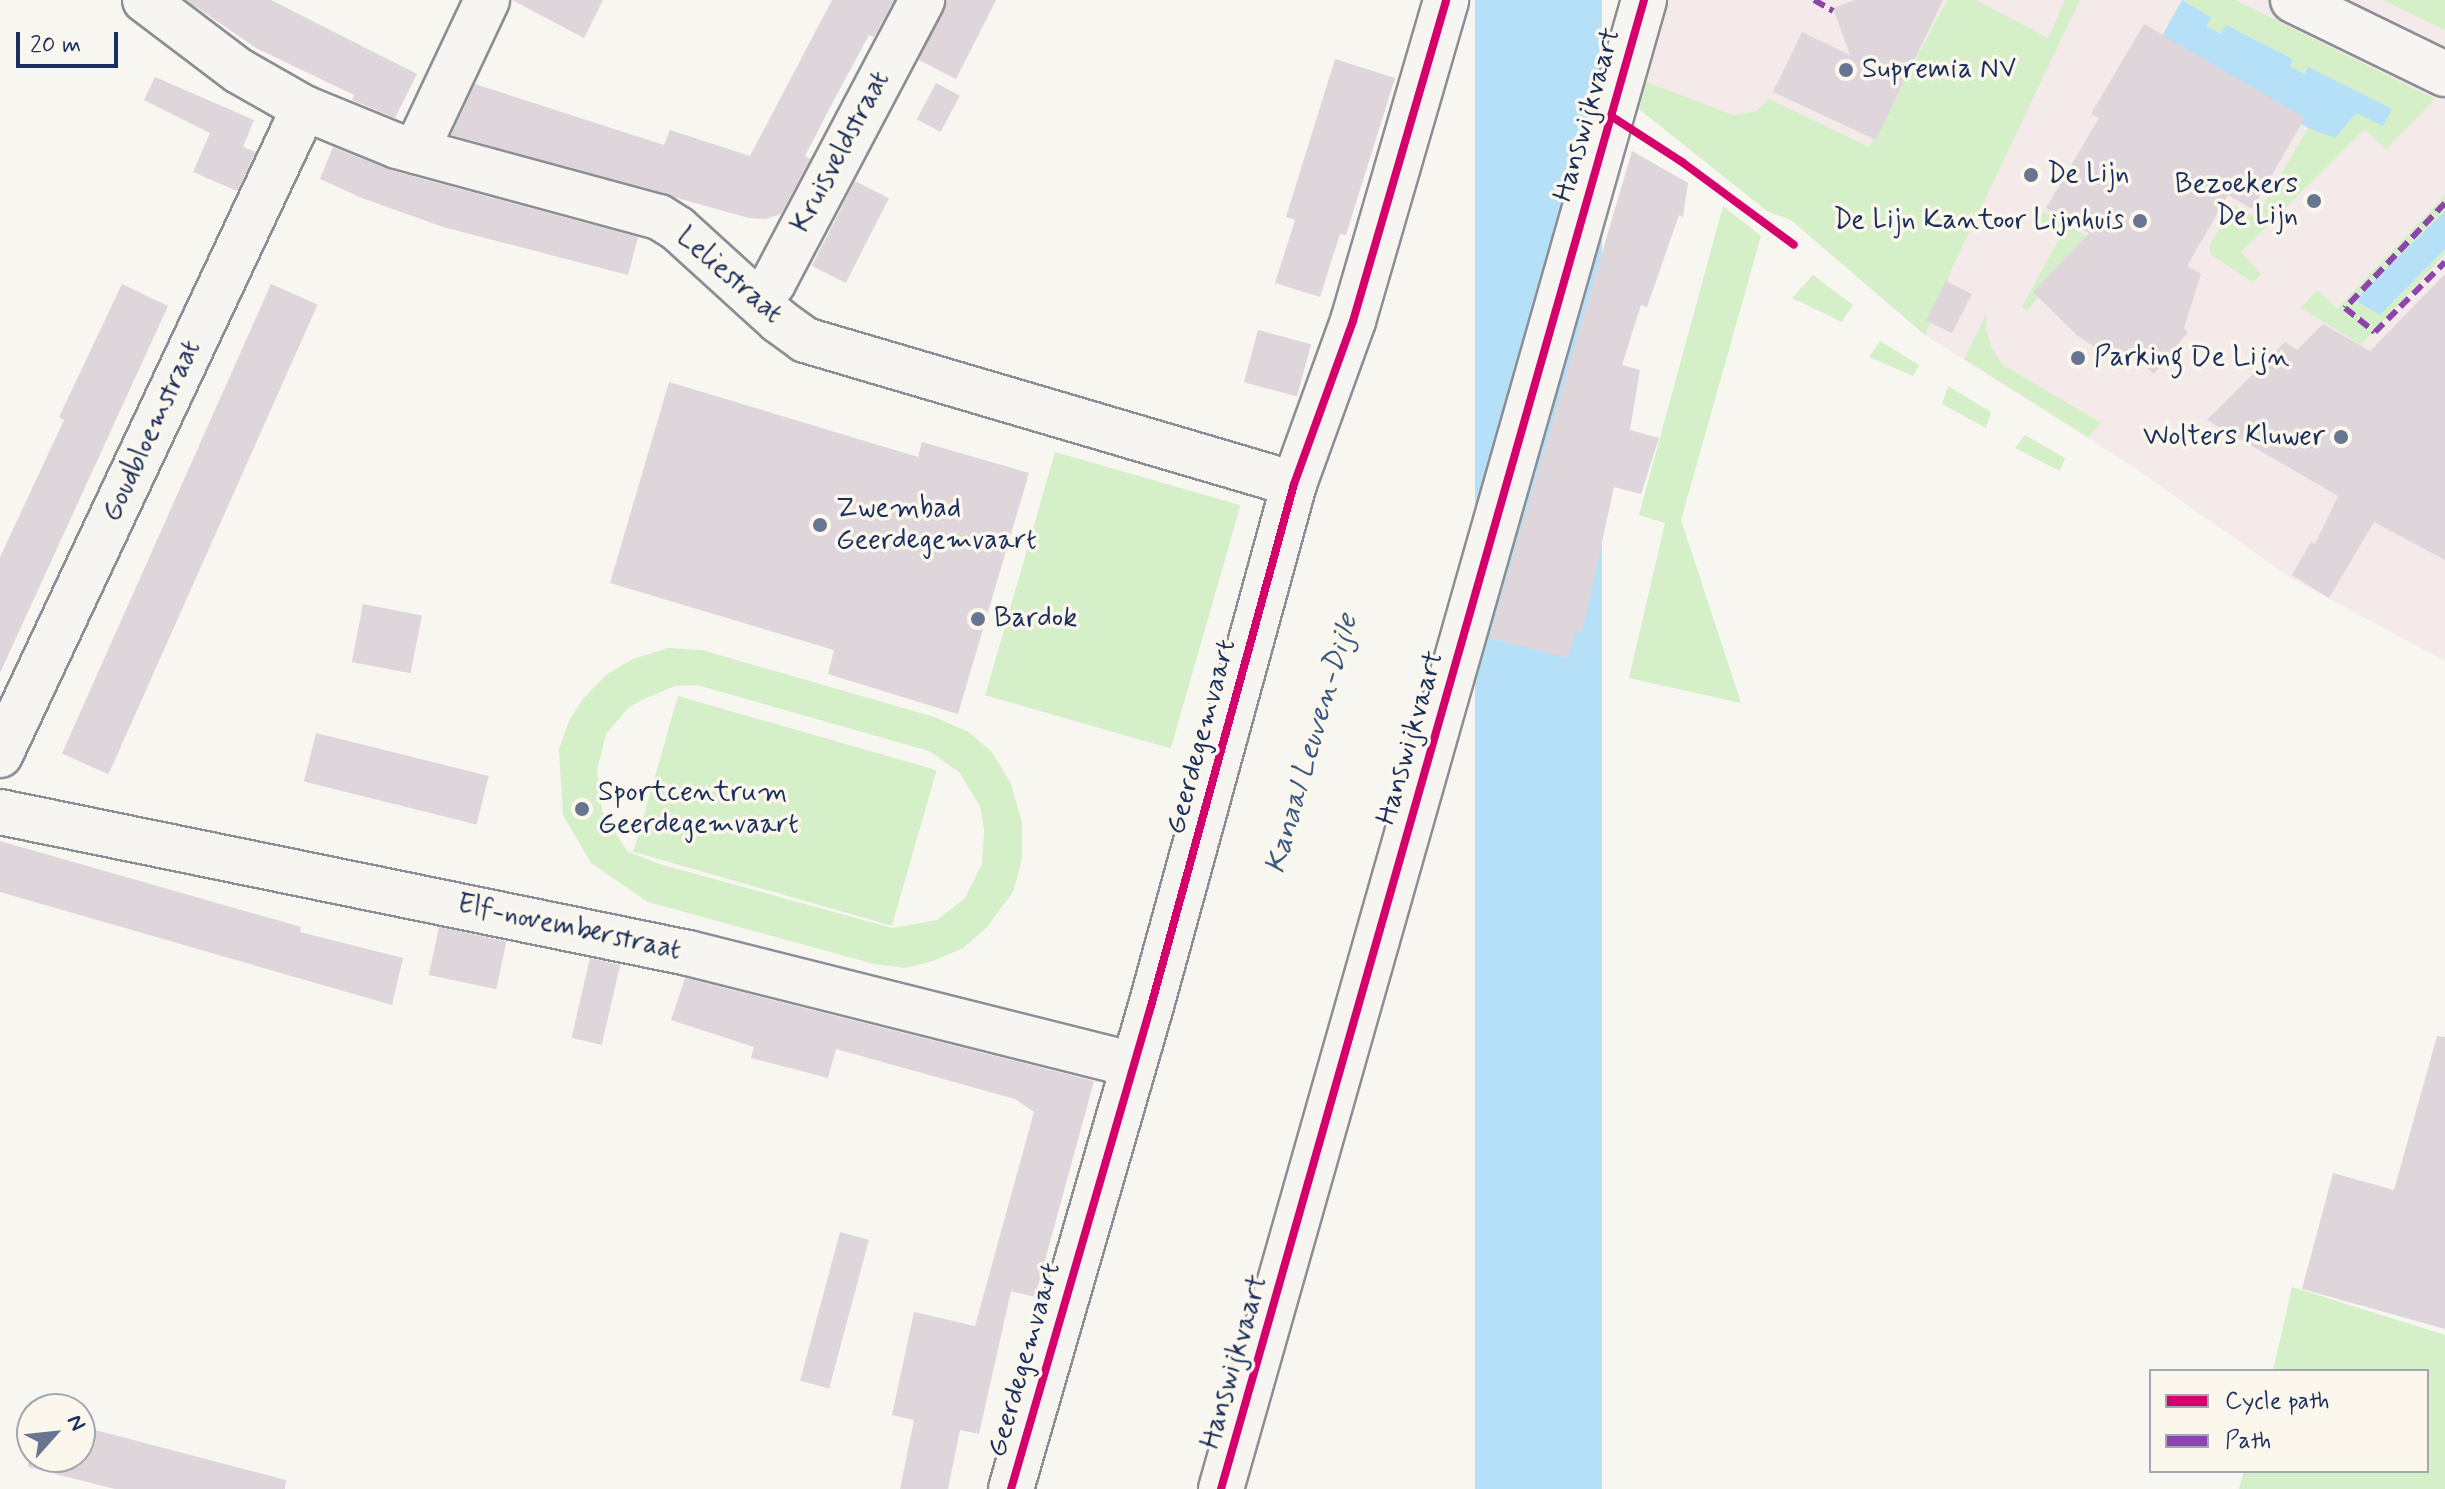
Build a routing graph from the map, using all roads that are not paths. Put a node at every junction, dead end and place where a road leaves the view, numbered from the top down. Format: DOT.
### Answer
graph roads {
  1 [pos="145,0"];
  2 [pos="487,0"];
  3 [pos="922,0"];
  4 [pos="1446,0"];
  5 [pos="1644,0"];
  6 [pos="2293,0"];
  7 [pos="2445,74"];
  8 [pos="304,108"];
  9 [pos="416,151"];
  10 [pos="754,298"];
  11 [pos="1294,484"];
  12 [pos="0,755"];
  13 [pos="0,812"];
  14 [pos="1133,1065"];
  15 [pos="1011,1489"];
  16 [pos="1221,1489"];
  1 -- 8 [label="street, Leliestraat"];
  2 -- 9 [label="street"];
  3 -- 10 [label="street, Kruisveldstraat"];
  4 -- 11 [label="street, Geerdegemvaart"];
  5 -- 16 [label="street, Hanswijkvaart"];
  6 -- 7 [label="street"];
  8 -- 9 [label="street, Leliestraat"];
  8 -- 12 [label="street, Goudbloemstraat"];
  9 -- 10 [label="street, Leliestraat"];
  10 -- 11 [label="street, Leliestraat"];
  11 -- 14 [label="street, Geerdegemvaart"];
  13 -- 14 [label="street, Elf-novemberstraat"];
  14 -- 15 [label="street, Geerdegemvaart"];
}
